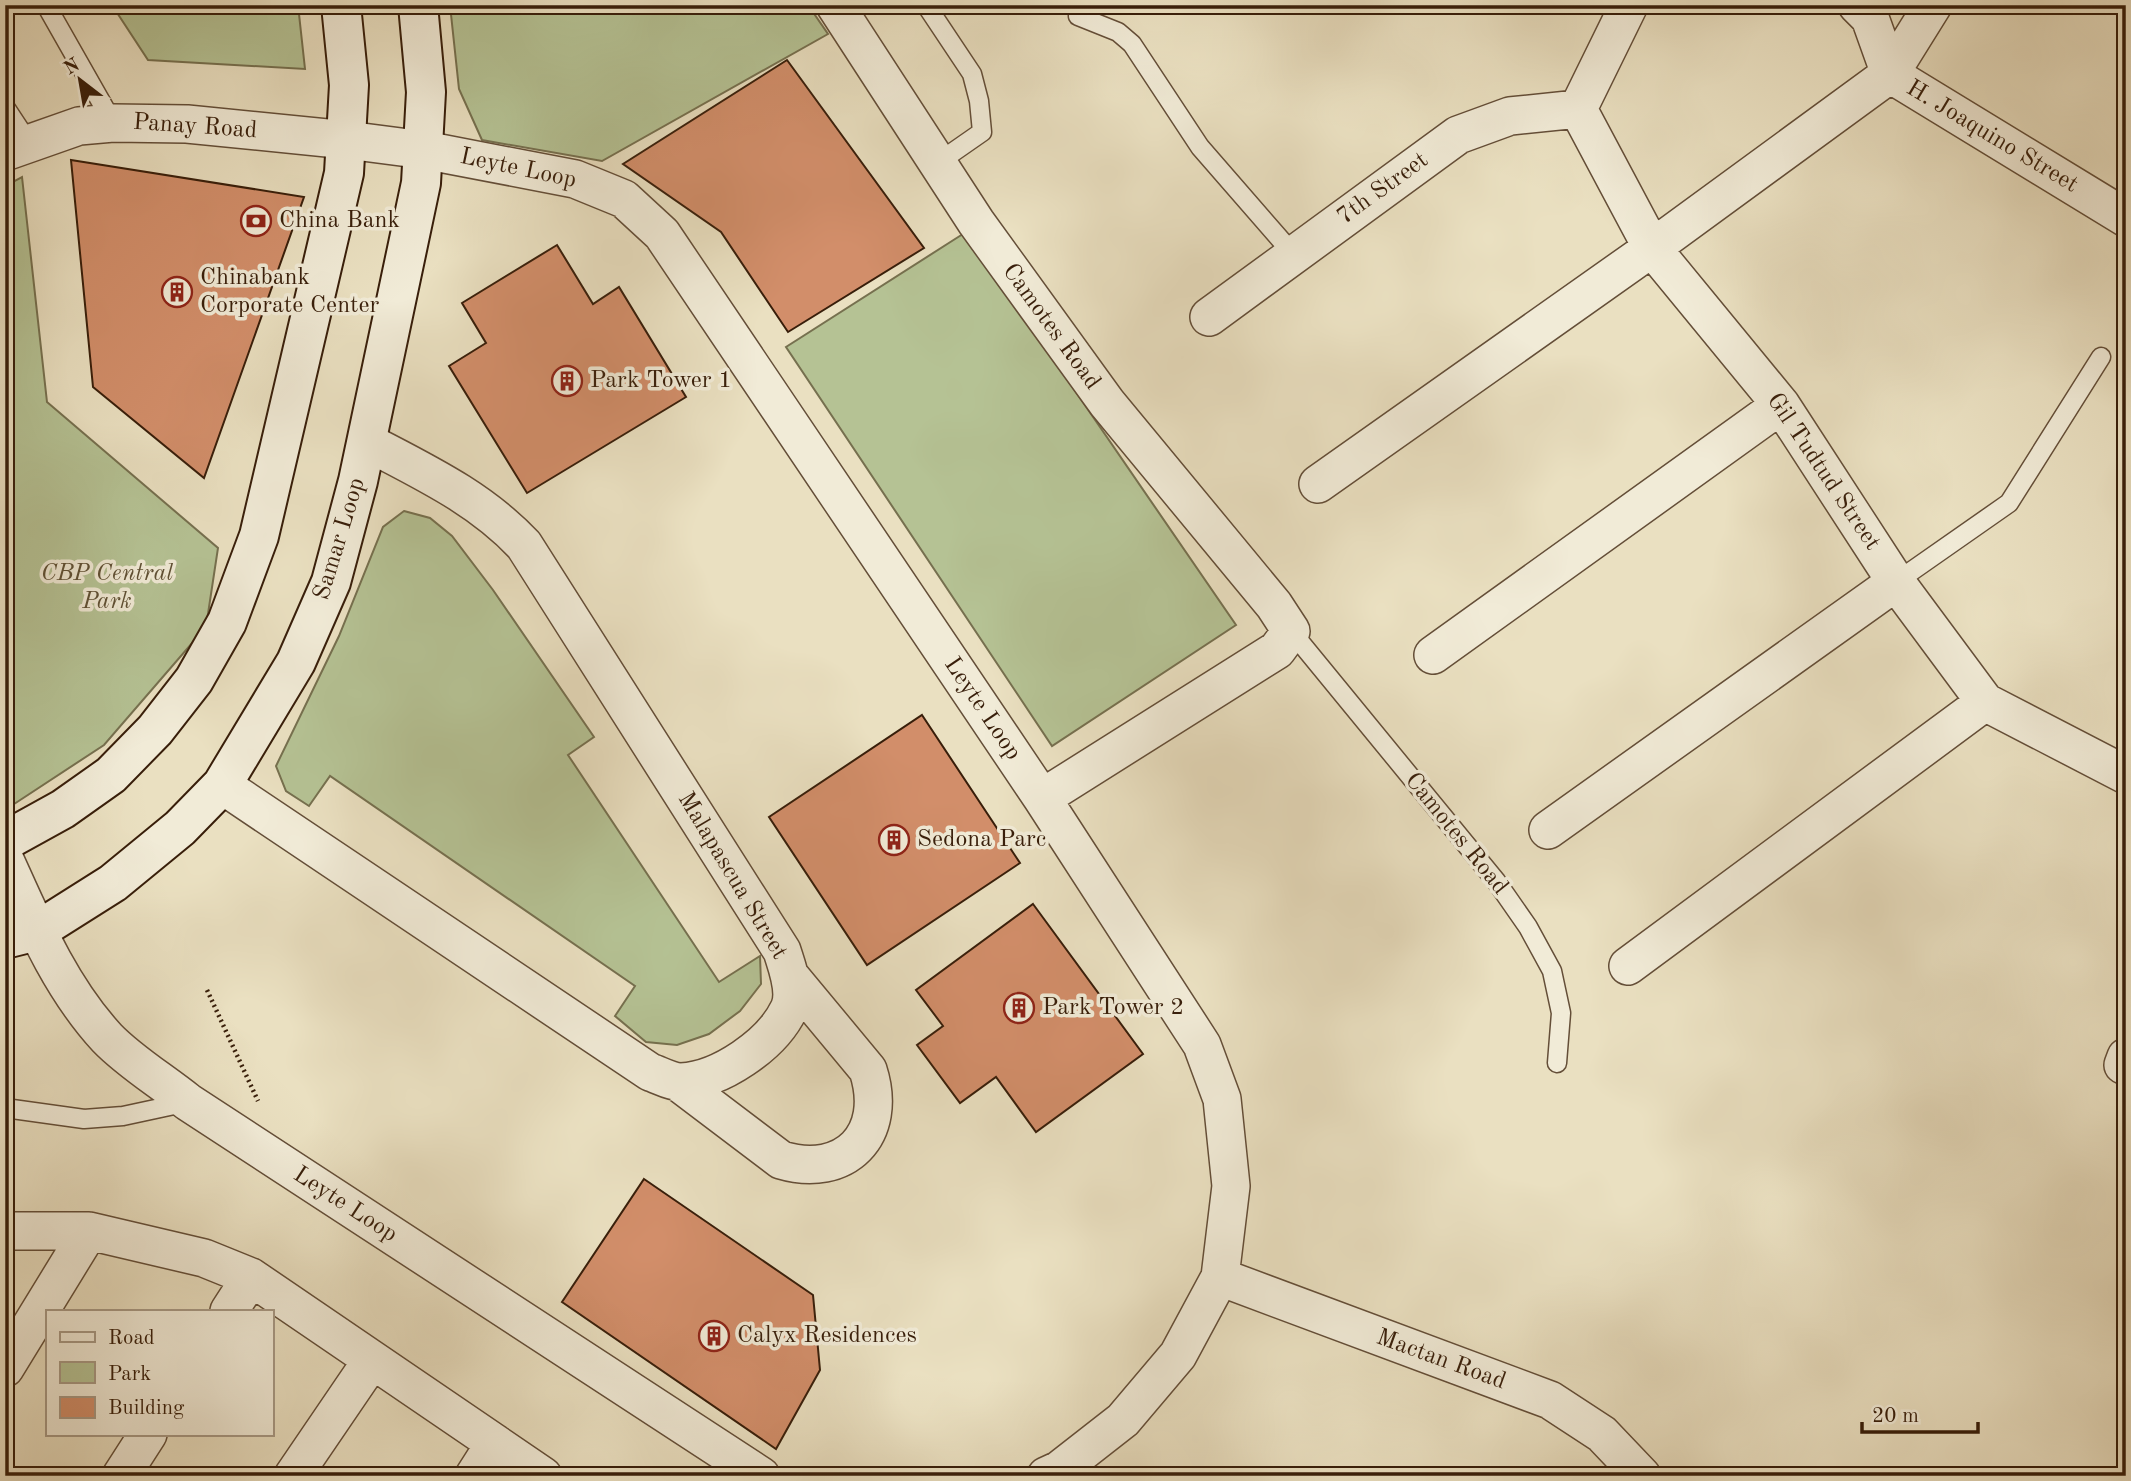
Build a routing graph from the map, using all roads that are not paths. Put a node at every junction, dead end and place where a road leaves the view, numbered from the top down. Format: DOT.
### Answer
graph roads {
  1 [pos="46,5"];
  2 [pos="341,5"];
  3 [pos="418,5"];
  4 [pos="835,5"];
  5 [pos="926,5"];
  6 [pos="1629,5"];
  7 [pos="1857,5"];
  8 [pos="1933,5"];
  9 [pos="1078,16"];
  10 [pos="1890,74"];
  11 [pos="5,107"];
  12 [pos="1578,109"];
  13 [pos="113,123"];
  14 [pos="347,141"];
  15 [pos="17,147"];
  16 [pos="424,150"];
  17 [pos="936,164"];
  18 [pos="2126,218"];
  19 [pos="1652,248"];
  20 [pos="1294,255"];
  21 [pos="1209,317"];
  22 [pos="2101,357"];
  23 [pos="1781,405"];
  24 [pos="368,442"];
  25 [pos="1318,484"];
  26 [pos="1895,582"];
  27 [pos="1291,631"];
  28 [pos="1433,655"];
  29 [pos="1985,702"];
  30 [pos="2125,770"];
  31 [pos="222,785"];
  32 [pos="1042,799"];
  33 [pos="1548,830"];
  34 [pos="5,841"];
  35 [pos="5,860"];
  36 [pos="21,935"];
  37 [pos="1628,966"];
  38 [pos="790,976"];
  39 [pos="1557,1063"];
  40 [pos="678,1082"];
  41 [pos="188,1102"];
  42 [pos="5,1108"];
  43 [pos="5,1231"];
  44 [pos="89,1231"];
  45 [pos="251,1277"];
  46 [pos="1220,1277"];
  47 [pos="230,1310"];
  48 [pos="372,1360"];
  49 [pos="5,1368"];
  50 [pos="147,1436"];
  51 [pos="495,1443"];
  52 [pos="121,1476"];
  53 [pos="293,1476"];
  54 [pos="474,1476"];
  55 [pos="543,1476"];
  56 [pos="761,1476"];
  57 [pos="1046,1476"];
  58 [pos="1642,1476"];
  1 -- 13 [label="lane"];
  2 -- 14 [label="street"];
  3 -- 16 [label="street, Samar Loop"];
  4 -- 17 [label="street, Camotes Road"];
  5 -- 17 [label="lane"];
  6 -- 12 [label="street"];
  7 -- 10 [label="street, H. Joaquino Street"];
  8 -- 10 [label="street"];
  9 -- 20 [label="lane"];
  10 -- 18 [label="street, H. Joaquino Street"];
  10 -- 19 [label="street"];
  11 -- 15 [label="lane"];
  12 -- 19 [label="street, Gil Tudtud Street"];
  12 -- 20 [label="street, 7th Street"];
  13 -- 14 [label="street, Panay Road"];
  13 -- 15 [label="street, Panay Road"];
  14 -- 16 [label="street, Leyte Loop"];
  14 -- 34 [label="street"];
  16 -- 24 [label="street, Samar Loop"];
  16 -- 32 [label="street, Leyte Loop"];
  17 -- 27 [label="street, Camotes Road"];
  19 -- 23 [label="street, Gil Tudtud Street"];
  19 -- 25 [label="street"];
  20 -- 21 [label="street, 7th Street"];
  22 -- 26 [label="lane"];
  23 -- 26 [label="street, Gil Tudtud Street"];
  23 -- 28 [label="street"];
  24 -- 31 [label="street, Samar Loop"];
  24 -- 38 [label="street, Malapascua Street"];
  26 -- 29 [label="street, Gil Tudtud Street"];
  26 -- 33 [label="street"];
  27 -- 32 [label="street"];
  27 -- 39 [label="lane, Camotes Road"];
  29 -- 30 [label="street, Gil Tudtud Street"];
  29 -- 37 [label="street"];
  31 -- 36 [label="street, Samar Loop"];
  31 -- 40 [label="street"];
  32 -- 46 [label="street, Leyte Loop"];
  35 -- 36 [label="street, Leyte Loop"];
  36 -- 41 [label="street, Leyte Loop"];
  38 -- 40 [label="street, Malapascua Street"];
  38 -- 40 [label="street"];
  41 -- 42 [label="lane"];
  41 -- 56 [label="street, Leyte Loop"];
  43 -- 44 [label="street"];
  44 -- 45 [label="street"];
  44 -- 49 [label="street"];
  45 -- 47 [label="street"];
  45 -- 48 [label="street"];
  46 -- 57 [label="street, Leyte Loop"];
  46 -- 58 [label="street, Mactan Road"];
  48 -- 51 [label="street"];
  48 -- 53 [label="street"];
  50 -- 52 [label="street"];
  51 -- 54 [label="street"];
  51 -- 55 [label="street"];
}
